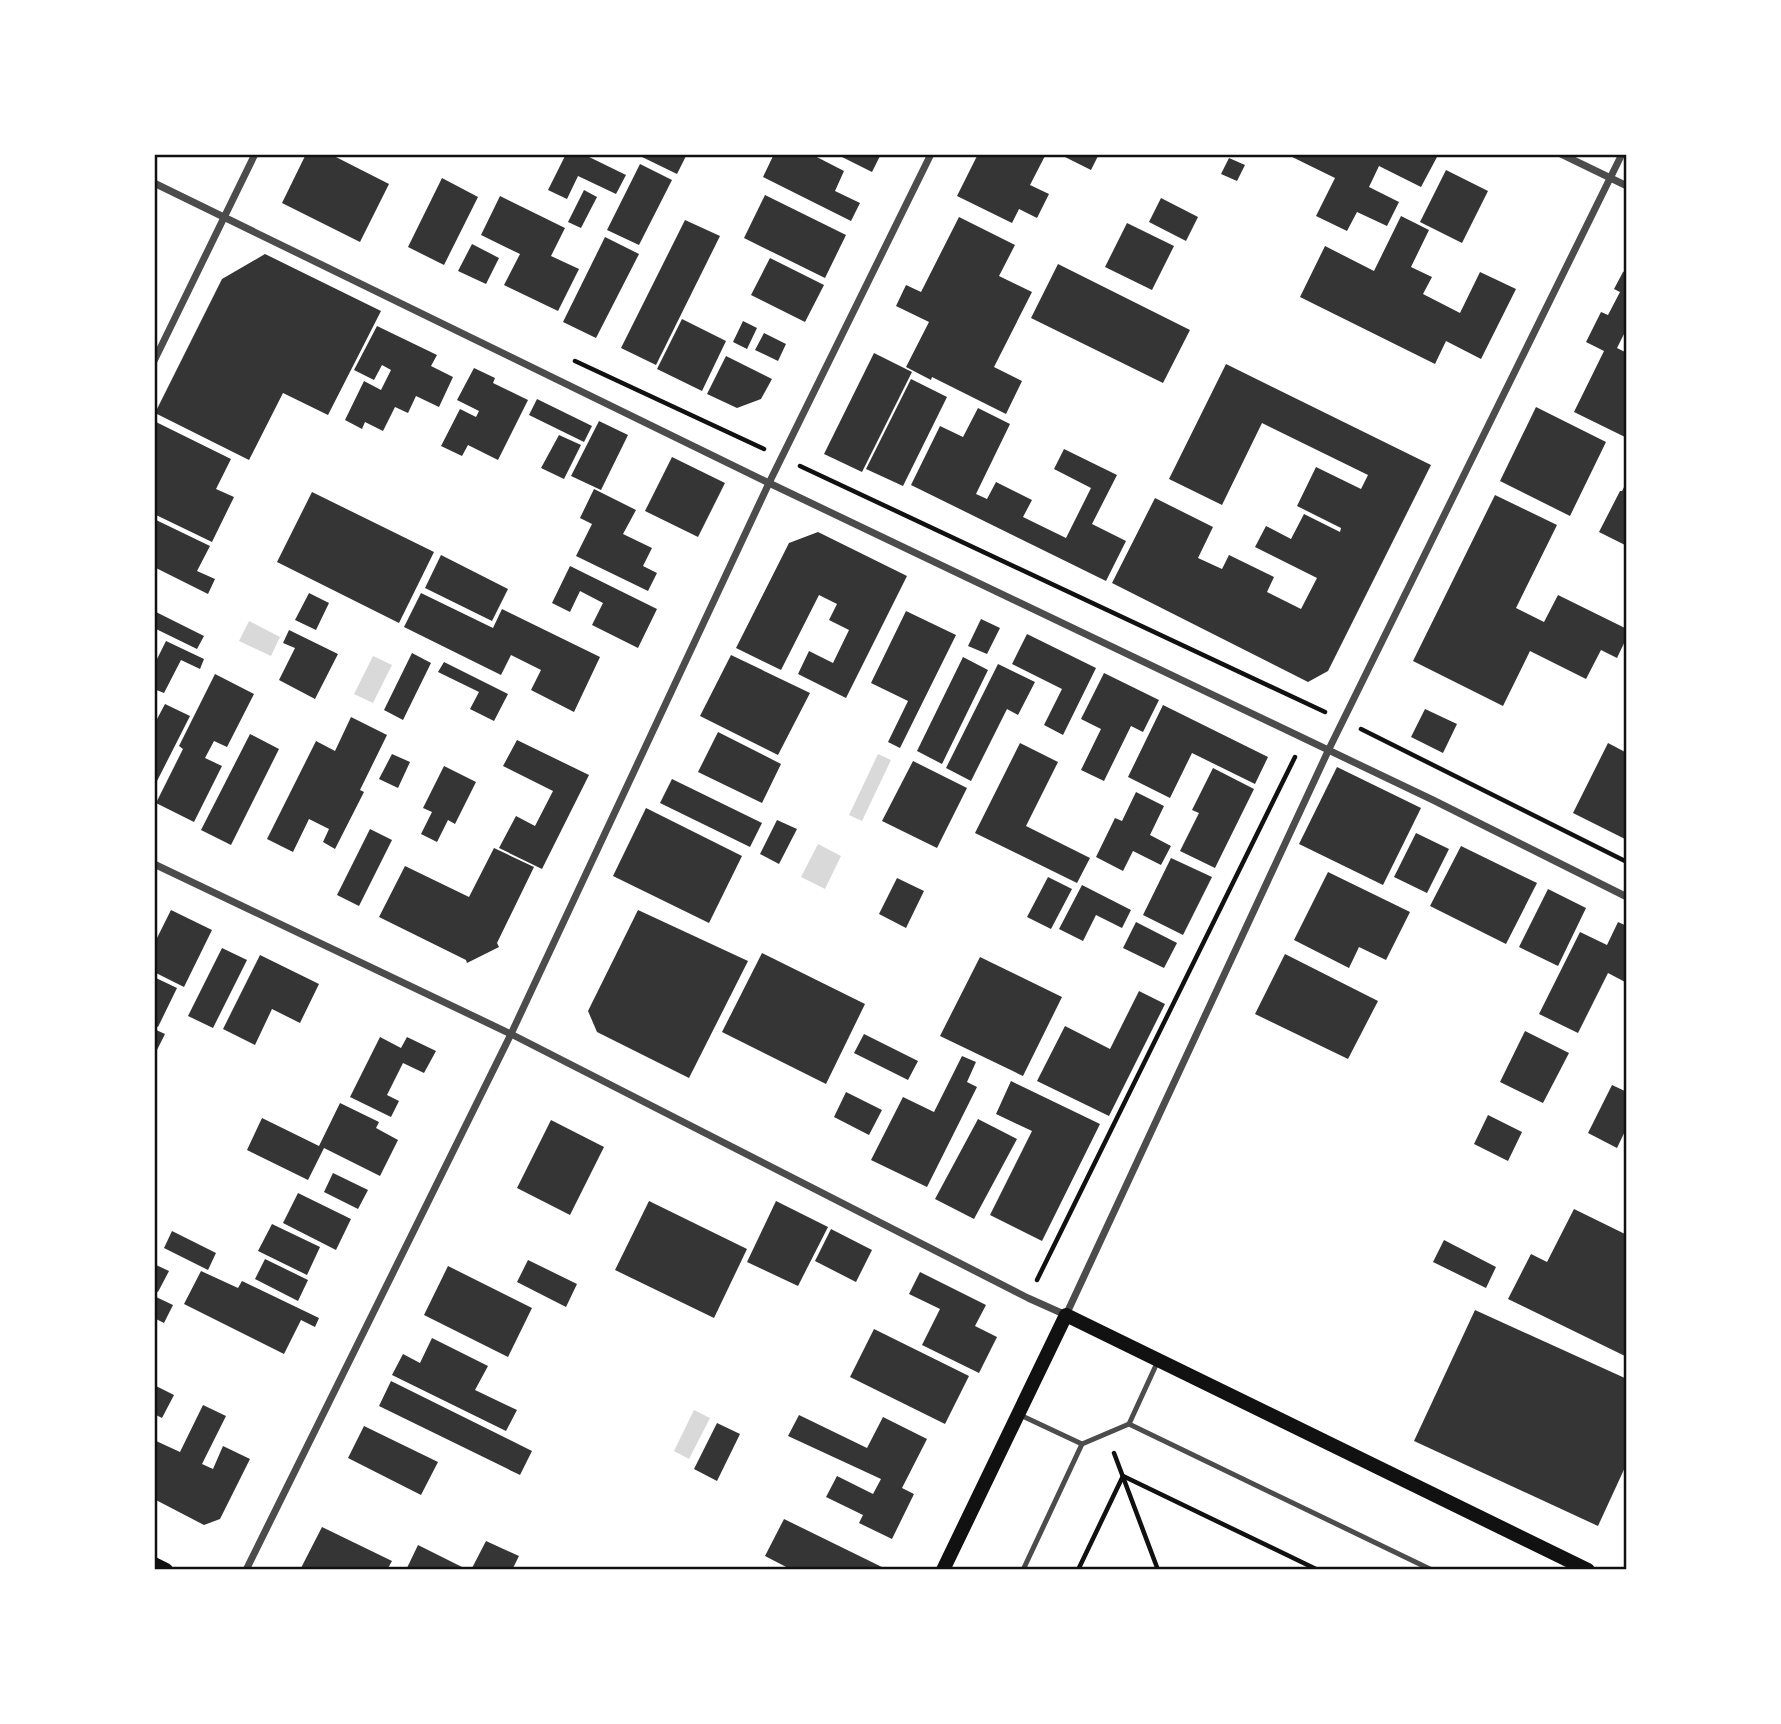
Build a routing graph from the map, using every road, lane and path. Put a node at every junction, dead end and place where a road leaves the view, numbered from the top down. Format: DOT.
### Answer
graph roads {
  1 [pos="255,154"];
  2 [pos="931,154"];
  3 [pos="1561,154"];
  4 [pos="1622,154"];
  5 [pos="1611,178"];
  6 [pos="154,183"];
  7 [pos="1627,186"];
  8 [pos="224,216"];
  9 [pos="568,357"];
  10 [pos="154,361"];
  11 [pos="781,457"];
  12 [pos="768,483"];
  13 [pos="1344,721"];
  14 [pos="1304,738"];
  15 [pos="1329,749"];
  16 [pos="1627,862"];
  17 [pos="154,864"];
  18 [pos="1627,897"];
  19 [pos="511,1034"];
  20 [pos="1028,1298"];
  21 [pos="1066,1315"];
  22 [pos="1158,1360"];
  23 [pos="1018,1414"];
  24 [pos="1129,1424"];
  25 [pos="1107,1433"];
  26 [pos="1082,1444"];
  27 [pos="1123,1476"];
  28 [pos="154,1564"];
  29 [pos="166,1570"];
  30 [pos="246,1570"];
  31 [pos="943,1570"];
  32 [pos="1023,1570"];
  33 [pos="1078,1570"];
  34 [pos="1158,1570"];
  35 [pos="1318,1570"];
  36 [pos="1433,1570"];
  37 [pos="1588,1570"];
  1 -- 8 [label="street"];
  2 -- 11 [label="street"];
  3 -- 5 [label="street"];
  4 -- 5 [label="street"];
  5 -- 7 [label="street"];
  5 -- 13 [label="street"];
  6 -- 8 [label="street"];
  8 -- 10 [label="street"];
  8 -- 12 [label="street"];
  9 -- 11 [label="path"];
  11 -- 12 [label="street"];
  11 -- 13 [label="path"];
  12 -- 14 [label="street"];
  12 -- 19 [label="street"];
  13 -- 15 [label="street"];
  13 -- 16 [label="path"];
  14 -- 15 [label="street"];
  14 -- 20 [label="path"];
  15 -- 18 [label="street"];
  15 -- 21 [label="street"];
  17 -- 19 [label="street"];
  19 -- 20 [label="street"];
  19 -- 30 [label="street"];
  20 -- 21 [label="street"];
  21 -- 22 [label="main road"];
  21 -- 23 [label="main road"];
  22 -- 24 [label="lane"];
  22 -- 37 [label="main road"];
  23 -- 26 [label="lane"];
  23 -- 31 [label="main road"];
  24 -- 25 [label="lane"];
  24 -- 36 [label="lane"];
  25 -- 26 [label="lane"];
  25 -- 27 [label="path"];
  26 -- 32 [label="lane"];
  27 -- 33 [label="path"];
  27 -- 34 [label="path"];
  27 -- 35 [label="path"];
  28 -- 29 [label="main road"];
}
